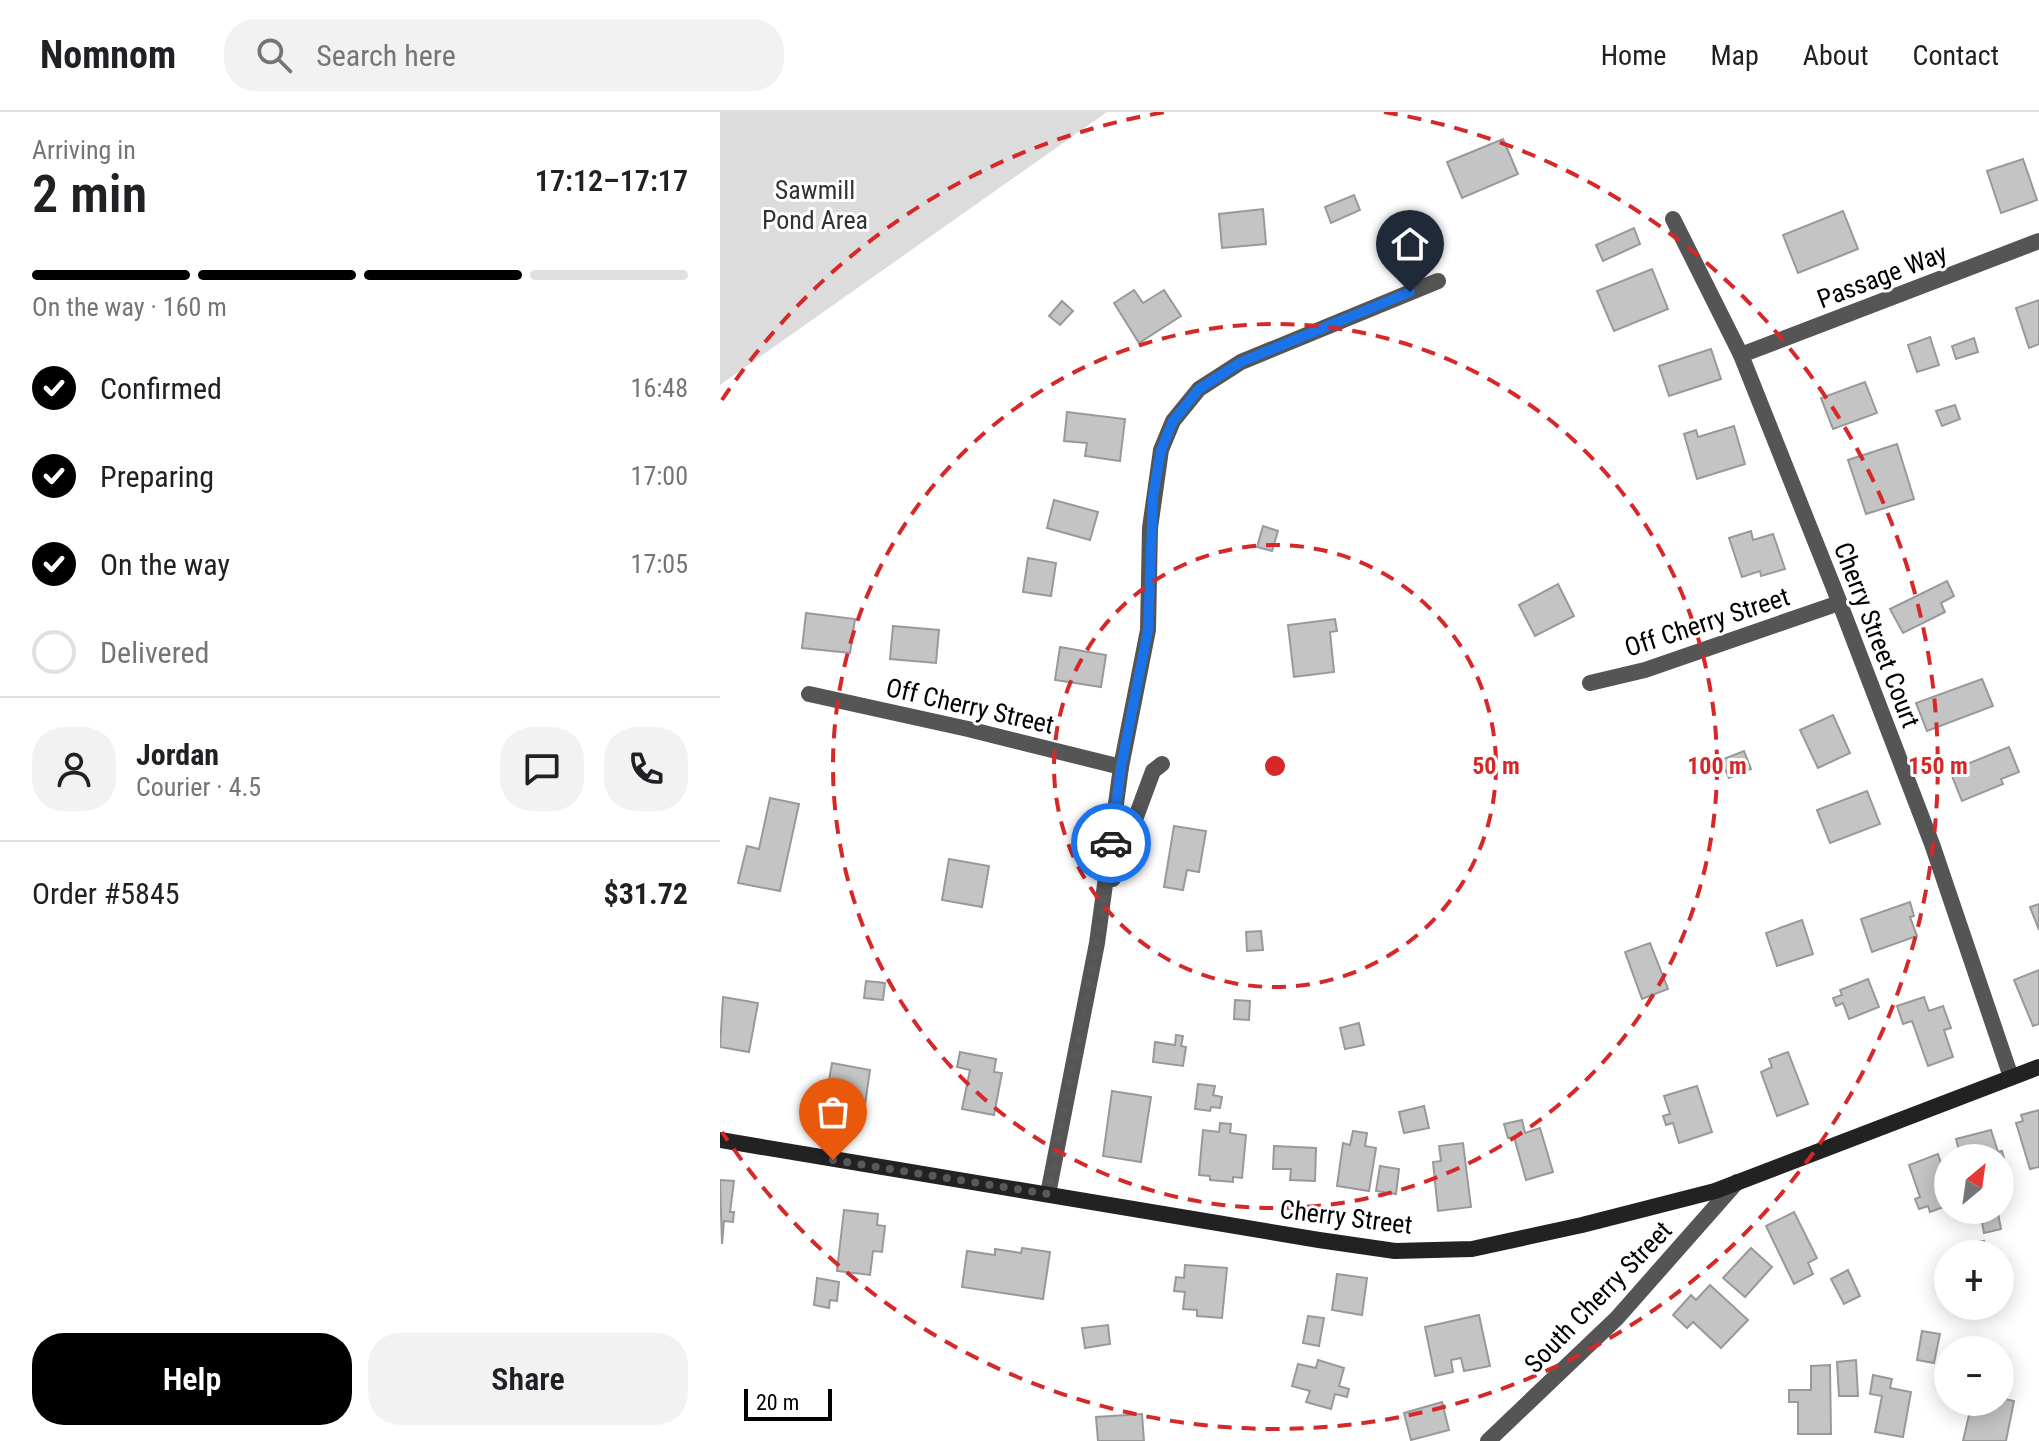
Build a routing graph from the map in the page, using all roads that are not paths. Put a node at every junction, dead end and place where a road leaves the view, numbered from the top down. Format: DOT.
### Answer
graph roads {
  1 [pos="1673,219"];
  2 [pos="2039,241"];
  3 [pos="1438,281"];
  4 [pos="1741,355"];
  5 [pos="1839,603"];
  6 [pos="1590,683"];
  7 [pos="809,694"];
  8 [pos="1162,764"];
  9 [pos="1121,767"];
  10 [pos="1102,906"];
  11 [pos="2039,1067"];
  12 [pos="2011,1077"];
  13 [pos="720,1140"];
  14 [pos="1737,1182"];
  15 [pos="1048,1194"];
  16 [pos="1488,1441"];
  1 -- 4 [label="street, Cherry Street Court"];
  2 -- 4 [label="street, Passage Way"];
  3 -- 9 [label="street"];
  4 -- 5 [label="street, Cherry Street Court"];
  5 -- 6 [label="street, Off Cherry Street"];
  5 -- 12 [label="street, Cherry Street Court"];
  7 -- 9 [label="street, Off Cherry Street"];
  8 -- 10 [label="street"];
  9 -- 10 [label="street"];
  10 -- 15 [label="street"];
  11 -- 12 [label="main road, Cherry Street"];
  12 -- 14 [label="main road, Cherry Street"];
  13 -- 15 [label="main road, Cherry Street"];
  14 -- 15 [label="main road, Cherry Street"];
  14 -- 16 [label="street, South Cherry Street"];
}
